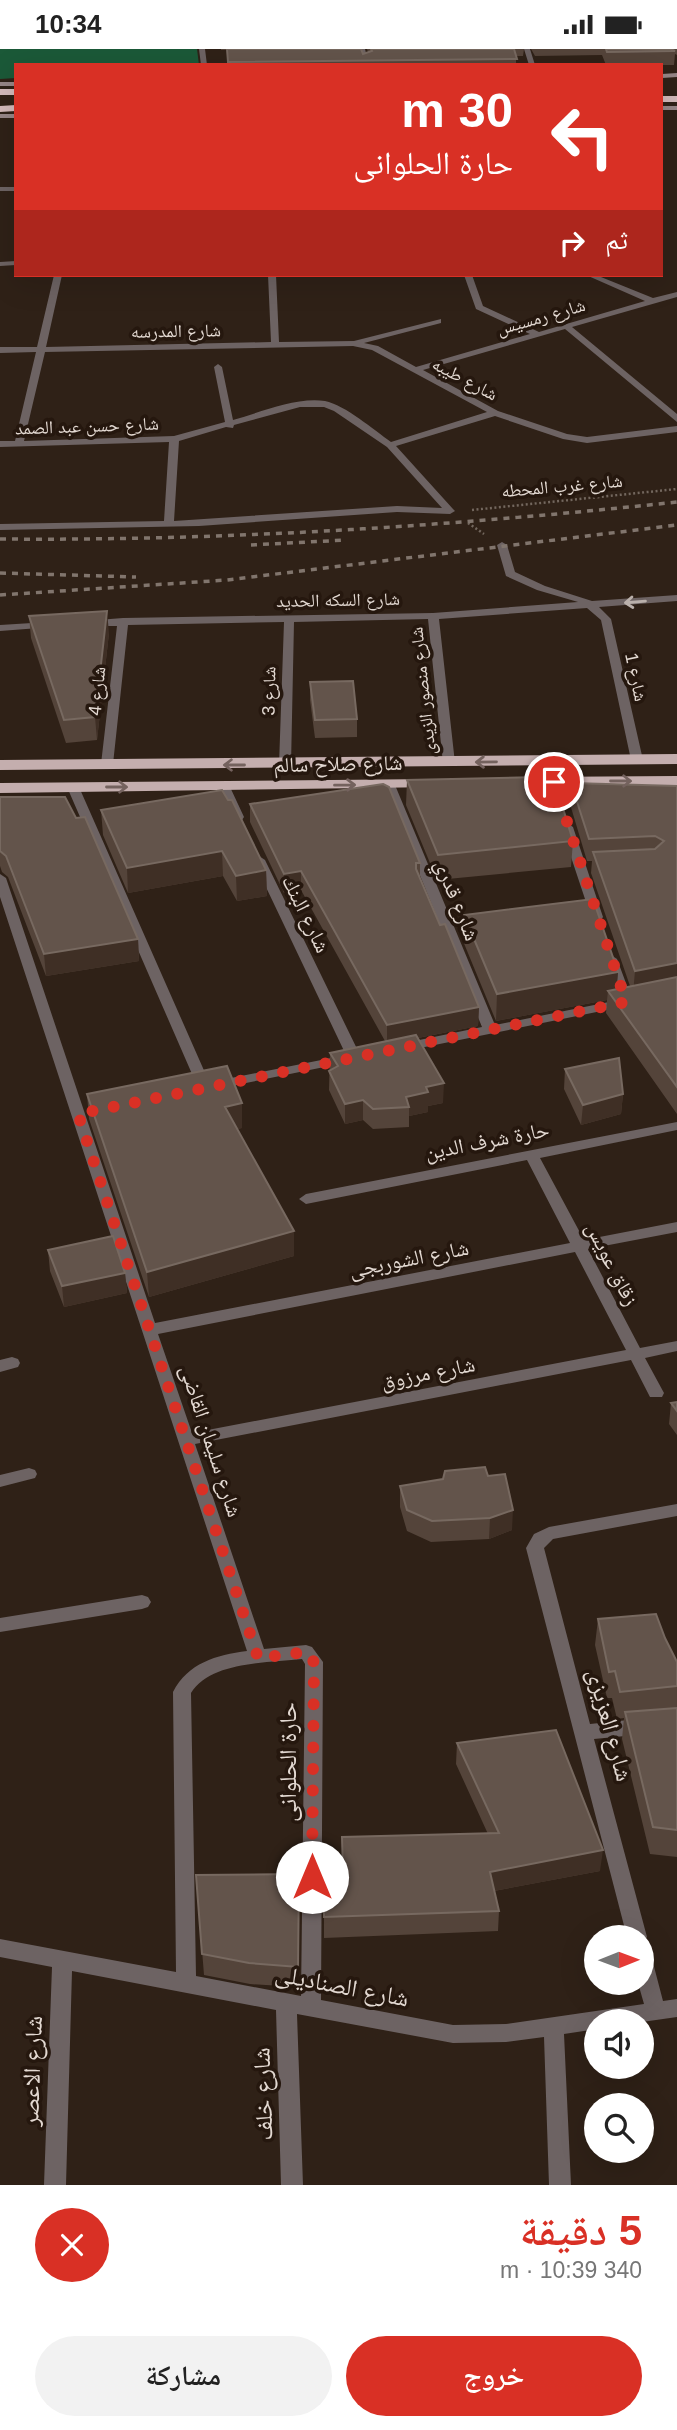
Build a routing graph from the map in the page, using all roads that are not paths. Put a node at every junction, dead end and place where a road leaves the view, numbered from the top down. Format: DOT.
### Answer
graph roads {
  1 [pos="58,277"];
  2 [pos="272,277"];
  3 [pos="469,277"];
  4 [pos="595,277"];
  5 [pos="677,294"];
  6 [pos="652,301"];
  7 [pos="438,321"];
  8 [pos="566,326"];
  9 [pos="537,334"];
  10 [pos="352,343"];
  11 [pos="275,345"];
  12 [pos="41,350"];
  13 [pos="0,351"];
  14 [pos="218,367"];
  15 [pos="415,370"];
  16 [pos="495,413"];
  17 [pos="677,419"];
  18 [pos="230,426"];
  19 [pos="677,429"];
  20 [pos="174,439"];
  21 [pos="0,444"];
  22 [pos="19,444"];
  23 [pos="390,445"];
  24 [pos="169,524"];
  25 [pos="0,527"];
  26 [pos="502,545"];
  27 [pos="677,598"];
  28 [pos="593,605"];
  29 [pos="433,616"];
  30 [pos="289,618"];
  31 [pos="122,621"];
  32 [pos="82,623"];
  33 [pos="54,625"];
  34 [pos="0,628"];
  35 [pos="677,759"];
  36 [pos="637,760"];
  37 [pos="449,763"];
  38 [pos="107,764"];
  39 [pos="0,765"];
  40 [pos="285,765"];
  41 [pos="677,781"];
  42 [pos="513,782"];
  43 [pos="444,784"];
  44 [pos="389,785"];
  45 [pos="73,787"];
  46 [pos="224,787"];
  47 [pos="0,788"];
  48 [pos="565,819"];
  49 [pos="0,878"];
  50 [pos="490,1030"];
  51 [pos="394,1049"];
  52 [pos="677,1126"];
  53 [pos="531,1154"];
  54 [pos="306,1199"];
  55 [pos="677,1227"];
  56 [pos="580,1247"];
  57 [pos="149,1330"];
  58 [pos="677,1346"];
  59 [pos="634,1356"];
  60 [pos="656,1393"];
  61 [pos="186,1440"];
  62 [pos="29,1474"];
  63 [pos="0,1481"];
  64 [pos="677,1510"];
  65 [pos="142,1602"];
  66 [pos="0,1625"];
  67 [pos="258,1658"];
  68 [pos="677,1723"];
  69 [pos="585,1732"];
  70 [pos="634,1925"];
  71 [pos="0,1948"];
  72 [pos="61,1959"];
  73 [pos="186,1983"];
  74 [pos="652,1995"];
  75 [pos="286,2002"];
  76 [pos="311,2008"];
  77 [pos="677,2008"];
  78 [pos="656,2012"];
  79 [pos="554,2027"];
  80 [pos="55,2185"];
  81 [pos="292,2185"];
  82 [pos="560,2185"];
  1 -- 12 [label="street"];
  2 -- 11 [label="street"];
  3 -- 9 [label="street"];
  4 -- 6 [label="street"];
  5 -- 6 [label="street, شارع رمسيس"];
  6 -- 8 [label="street, شارع رمسيس"];
  7 -- 10 [label="street"];
  8 -- 9 [label="street, شارع رمسيس"];
  8 -- 17 [label="street"];
  9 -- 15 [label="street, شارع رمسيس"];
  10 -- 11 [label="street, شارع المدرسه"];
  10 -- 15 [label="street, شارع طيبه"];
  11 -- 12 [label="street, شارع المدرسه"];
  12 -- 13 [label="street, شارع المدرسه"];
  12 -- 22 [label="street"];
  14 -- 18 [label="street"];
  15 -- 16 [label="street, شارع طيبه"];
  16 -- 19 [label="street, شارع طيبه"];
  16 -- 23 [label="street"];
  18 -- 20 [label="street, شارع حسن عبد الصمد"];
  18 -- 23 [label="street, شارع حسن عبد الصمد"];
  20 -- 22 [label="street, شارع حسن عبد الصمد"];
  20 -- 24 [label="street"];
  21 -- 22 [label="street, شارع حسن عبد الصمد"];
  23 -- 24 [label="street, شارع حسن عبد الصمد"];
  24 -- 25 [label="street"];
  26 -- 28 [label="street"];
  27 -- 28 [label="street, شارع السكه الحديد, one-way"];
  28 -- 29 [label="street, شارع السكه الحديد"];
  28 -- 36 [label="street, شارع 1"];
  29 -- 30 [label="street, شارع السكه الحديد"];
  29 -- 37 [label="street, شارع منصور الزيدى"];
  30 -- 31 [label="street, شارع السكه الحديد"];
  30 -- 40 [label="street, شارع 3"];
  31 -- 32 [label="street, شارع السكه الحديد"];
  31 -- 38 [label="street, شارع 4"];
  33 -- 34 [label="street"];
  35 -- 36 [label="highway, شارع صلاح سالم"];
  36 -- 37 [label="highway, شارع صلاح سالم, one-way"];
  37 -- 40 [label="highway, شارع صلاح سالم"];
  38 -- 39 [label="highway, شارع صلاح سالم"];
  40 -- 38 [label="highway, شارع صلاح سالم, one-way"];
  42 -- 41 [label="highway, one-way"];
  43 -- 44 [label="highway, شارع صلاح سالم"];
  46 -- 44 [label="highway, شارع صلاح سالم, one-way"];
  44 -- 50 [label="street, شارع قدري"];
  45 -- 46 [label="highway, شارع صلاح سالم, one-way"];
  45 -- 46 [label="street, شارع البنك"];
  45 -- 47 [label="highway, شارع صلاح سالم"];
  48 -- 50 [label="street"];
  49 -- 57 [label="street, شارع سليمان القاضى"];
  50 -- 51 [label="street"];
  52 -- 53 [label="street, حارة شرف الدين"];
  53 -- 54 [label="street, حارة شرف الدين"];
  53 -- 56 [label="street, زقاق عويس"];
  55 -- 56 [label="street, شارع الشوربجى"];
  56 -- 57 [label="street, شارع الشوربجى"];
  56 -- 59 [label="street, زقاق عويس"];
  57 -- 61 [label="street, شارع سليمان القاضى"];
  58 -- 59 [label="street, شارع مرزوق"];
  59 -- 60 [label="street, زقاق عويس"];
  59 -- 61 [label="street, شارع مرزوق"];
  61 -- 67 [label="street, شارع سليمان القاضى"];
  62 -- 63 [label="street"];
  64 -- 69 [label="street, شارع العزيزى"];
  65 -- 66 [label="street"];
  67 -- 73 [label="street"];
  67 -- 76 [label="street, حارة الحلوانى"];
  68 -- 69 [label="street"];
  69 -- 70 [label="street, شارع العزيزى"];
  71 -- 72 [label="street, شارع الصناديلى"];
  72 -- 73 [label="street, شارع الصناديلى"];
  72 -- 80 [label="street, شارع الاعصر"];
  73 -- 75 [label="street, شارع الصناديلى"];
  74 -- 78 [label="street"];
  75 -- 76 [label="street, شارع الصناديلى"];
  75 -- 81 [label="street, شارع خلف"];
  76 -- 79 [label="street, شارع الصناديلى"];
  77 -- 78 [label="street, شارع الصناديلى"];
  78 -- 79 [label="street, شارع الصناديلى"];
  79 -- 82 [label="street"];
}
